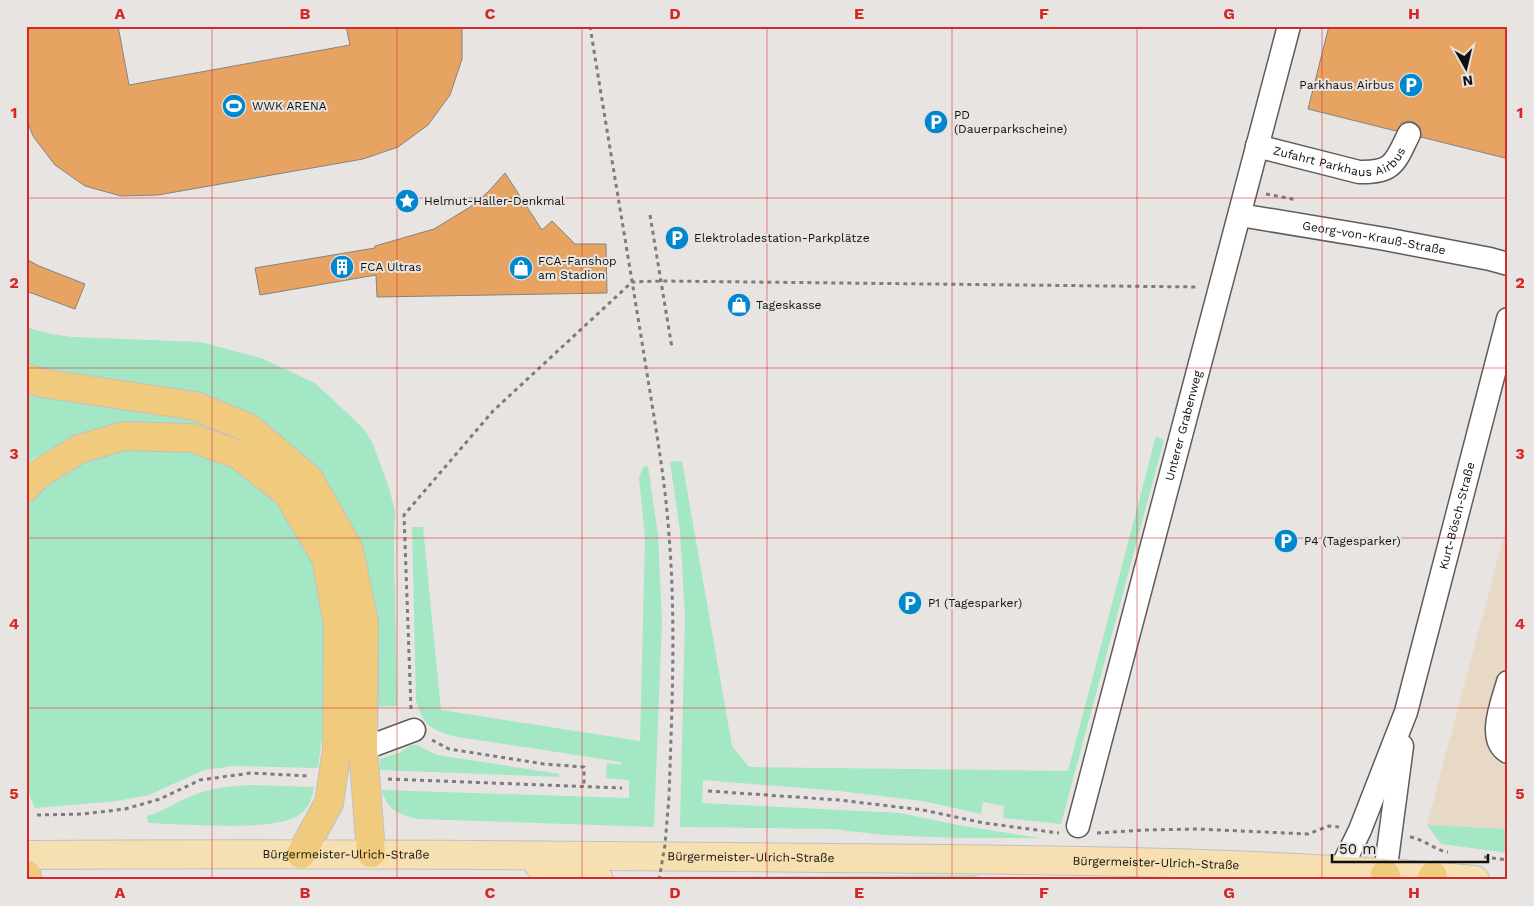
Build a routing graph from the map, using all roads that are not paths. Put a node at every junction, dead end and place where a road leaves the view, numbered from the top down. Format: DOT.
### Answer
graph roads {
  1 [pos="1289,26"];
  2 [pos="1409,134"];
  3 [pos="1257,146"];
  4 [pos="1240,215"];
  5 [pos="1508,264"];
  6 [pos="1508,319"];
  7 [pos="26,378"];
  8 [pos="26,487"];
  9 [pos="1508,682"];
  10 [pos="1406,712"];
  11 [pos="414,730"];
  12 [pos="363,749"];
  13 [pos="1508,752"];
  14 [pos="1079,831"];
  15 [pos="371,853"];
  16 [pos="301,854"];
  17 [pos="491,854"];
  18 [pos="26,855"];
  19 [pos="1434,869"];
  20 [pos="1340,870"];
  21 [pos="26,874"];
  22 [pos="1386,877"];
  23 [pos="28,880"];
  24 [pos="599,880"];
  25 [pos="1475,880"];
  1 -- 3 [label="street, Unterer Grabenweg"];
  2 -- 3 [label="street, Zufahrt Parkhaus Airbus"];
  3 -- 4 [label="street, Unterer Grabenweg"];
  4 -- 5 [label="street, Georg-von-Krauß-Straße"];
  4 -- 14 [label="street, Unterer Grabenweg"];
  6 -- 10 [label="street, Kurt-Bösch-Straße"];
  7 -- 12 [label="highway"];
  8 -- 16 [label="highway"];
  9 -- 13 [label="street"];
  10 -- 20 [label="street, Kurt-Bösch-Straße"];
  10 -- 22 [label="street, Kurt-Bösch-Straße"];
  11 -- 12 [label="street"];
  12 -- 15 [label="highway"];
  15 -- 16 [label="main road, Bürgermeister-Ulrich-Straße"];
  15 -- 17 [label="main road, Bürgermeister-Ulrich-Straße"];
  16 -- 18 [label="main road, Bürgermeister-Ulrich-Straße"];
  17 -- 20 [label="main road, Bürgermeister-Ulrich-Straße"];
  17 -- 24 [label="main road"];
  19 -- 22 [label="main road, Bürgermeister-Ulrich-Straße"];
  19 -- 25 [label="main road, Bürgermeister-Ulrich-Straße"];
  20 -- 22 [label="main road, Bürgermeister-Ulrich-Straße"];
  21 -- 23 [label="highway"];
}
